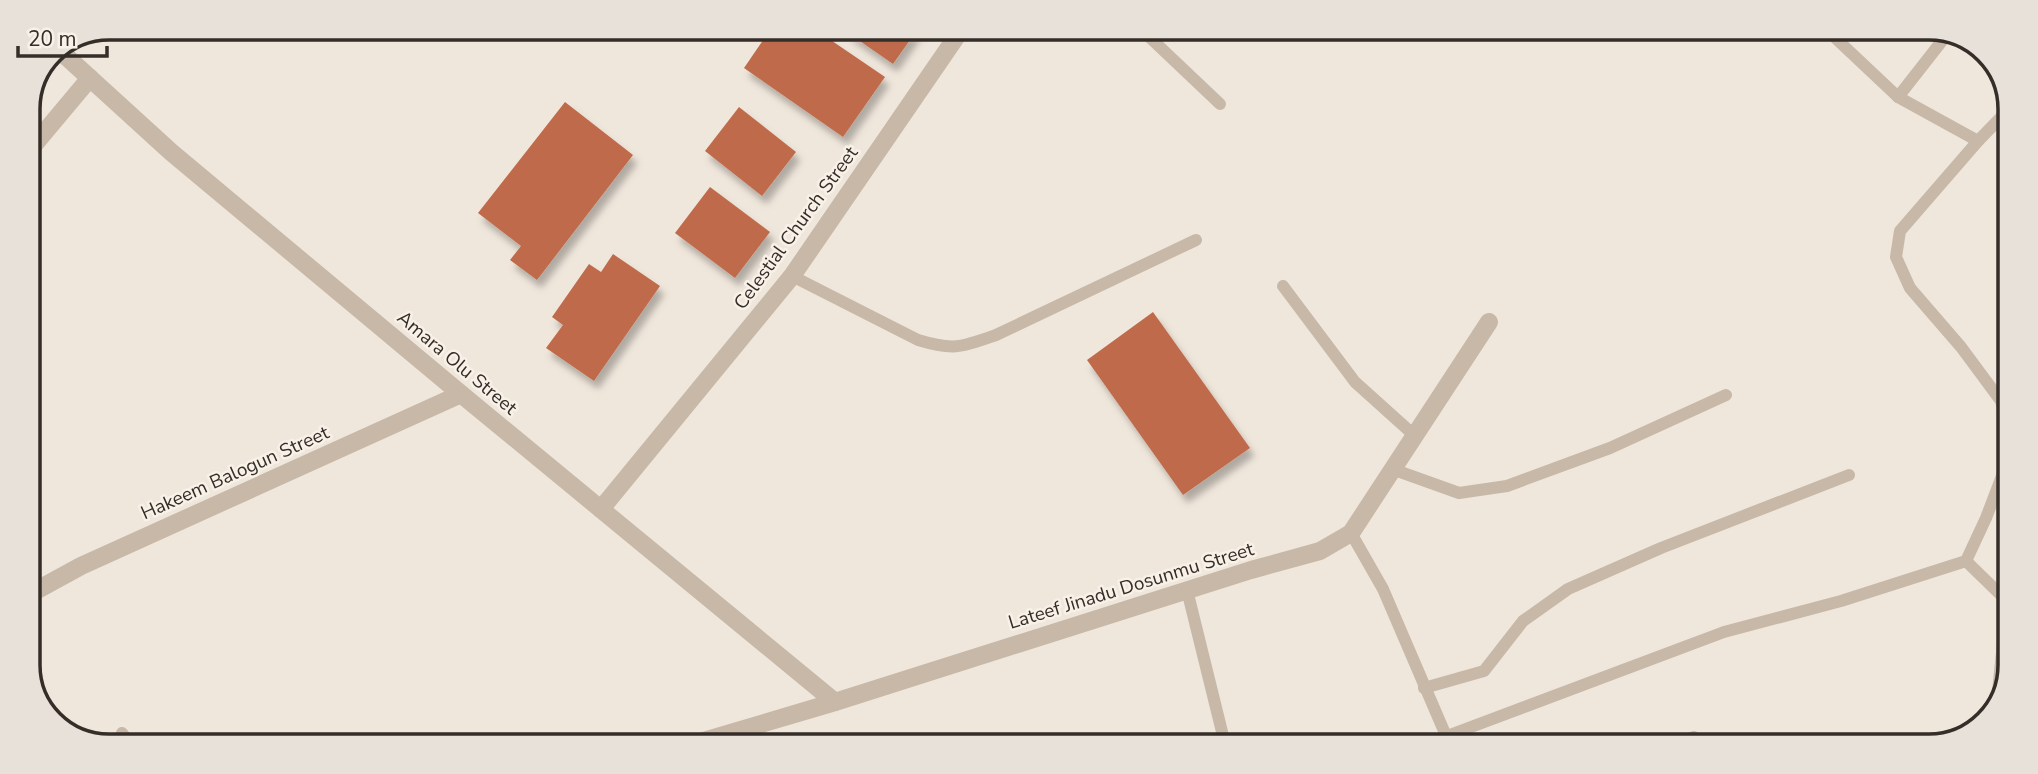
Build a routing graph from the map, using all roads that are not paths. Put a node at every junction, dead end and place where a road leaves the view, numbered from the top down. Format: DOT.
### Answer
graph roads {
  1 [pos="954,40"];
  2 [pos="1153,40"];
  3 [pos="1837,40"];
  4 [pos="1941,42"];
  5 [pos="69,54"];
  6 [pos="90,78"];
  7 [pos="1898,97"];
  8 [pos="1220,104"];
  9 [pos="1998,120"];
  10 [pos="40,138"];
  11 [pos="1978,141"];
  12 [pos="1196,240"];
  13 [pos="792,276"];
  14 [pos="1283,286"];
  15 [pos="1489,322"];
  16 [pos="461,394"];
  17 [pos="1726,395"];
  18 [pos="1998,397"];
  19 [pos="1415,436"];
  20 [pos="1392,469"];
  21 [pos="1849,475"];
  22 [pos="1998,487"];
  23 [pos="601,509"];
  24 [pos="1351,533"];
  25 [pos="1966,561"];
  26 [pos="40,588"];
  27 [pos="1187,590"];
  28 [pos="1998,592"];
  29 [pos="1424,688"];
  30 [pos="835,702"];
  31 [pos="727,734"];
  32 [pos="1223,734"];
  33 [pos="1445,734"];
  34 [pos="1463,734"];
  1 -- 13 [label="street, Celestial Church Street"];
  2 -- 8 [label="lane"];
  3 -- 7 [label="lane"];
  4 -- 7 [label="lane"];
  5 -- 6 [label="street, Amara Olu Street"];
  6 -- 10 [label="street"];
  6 -- 16 [label="street, Amara Olu Street"];
  7 -- 11 [label="lane"];
  9 -- 11 [label="lane"];
  11 -- 18 [label="lane"];
  12 -- 13 [label="lane"];
  13 -- 23 [label="street, Celestial Church Street"];
  14 -- 19 [label="lane"];
  15 -- 19 [label="street"];
  16 -- 23 [label="street, Amara Olu Street"];
  16 -- 26 [label="street, Hakeem Balogun Street"];
  17 -- 20 [label="lane"];
  19 -- 20 [label="street"];
  20 -- 24 [label="street"];
  21 -- 29 [label="lane"];
  22 -- 25 [label="lane"];
  23 -- 30 [label="street, Amara Olu Street"];
  24 -- 27 [label="street, Lateef Jinadu Dosunmu Street"];
  24 -- 29 [label="lane"];
  25 -- 28 [label="lane"];
  25 -- 34 [label="lane"];
  27 -- 30 [label="street, Lateef Jinadu Dosunmu Street"];
  27 -- 32 [label="lane"];
  29 -- 33 [label="lane"];
  30 -- 31 [label="street, Lateef Jinadu Dosunmu Street"];
}
